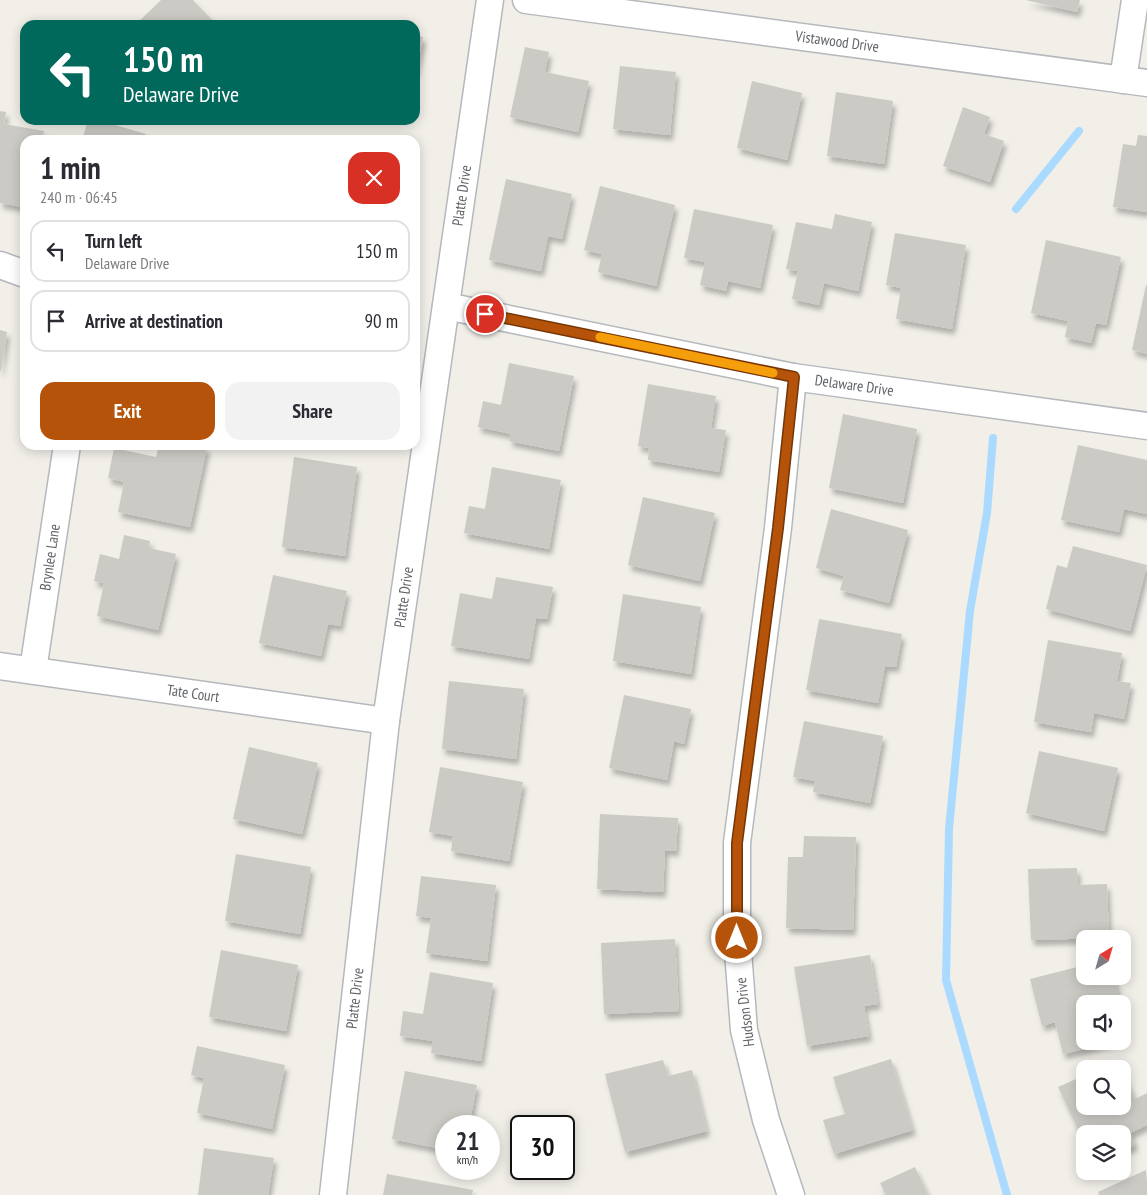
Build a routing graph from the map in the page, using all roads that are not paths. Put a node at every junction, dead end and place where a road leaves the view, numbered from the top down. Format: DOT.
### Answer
graph roads {
  1 [pos="490,0"];
  2 [pos="526,0"];
  3 [pos="1135,0"];
  4 [pos="1135,82"];
  5 [pos="0,264"];
  6 [pos="20,272"];
  7 [pos="446,306"];
  8 [pos="794,377"];
  9 [pos="1147,426"];
  10 [pos="66,450"];
  11 [pos="0,666"];
  12 [pos="33,670"];
  13 [pos="386,721"];
  14 [pos="333,1195"];
  15 [pos="791,1195"];
  1 -- 7 [label="street, Platte Drive"];
  2 -- 4 [label="street, Vistawood Drive"];
  3 -- 4 [label="street"];
  5 -- 6 [label="street"];
  7 -- 8 [label="street, Delaware Drive"];
  7 -- 13 [label="street, Platte Drive"];
  8 -- 9 [label="street, Delaware Drive"];
  8 -- 15 [label="street, Hudson Drive"];
  10 -- 12 [label="street, Brynlee Lane"];
  11 -- 12 [label="street, Tate Court"];
  12 -- 13 [label="street, Tate Court"];
  13 -- 14 [label="street, Platte Drive"];
}
